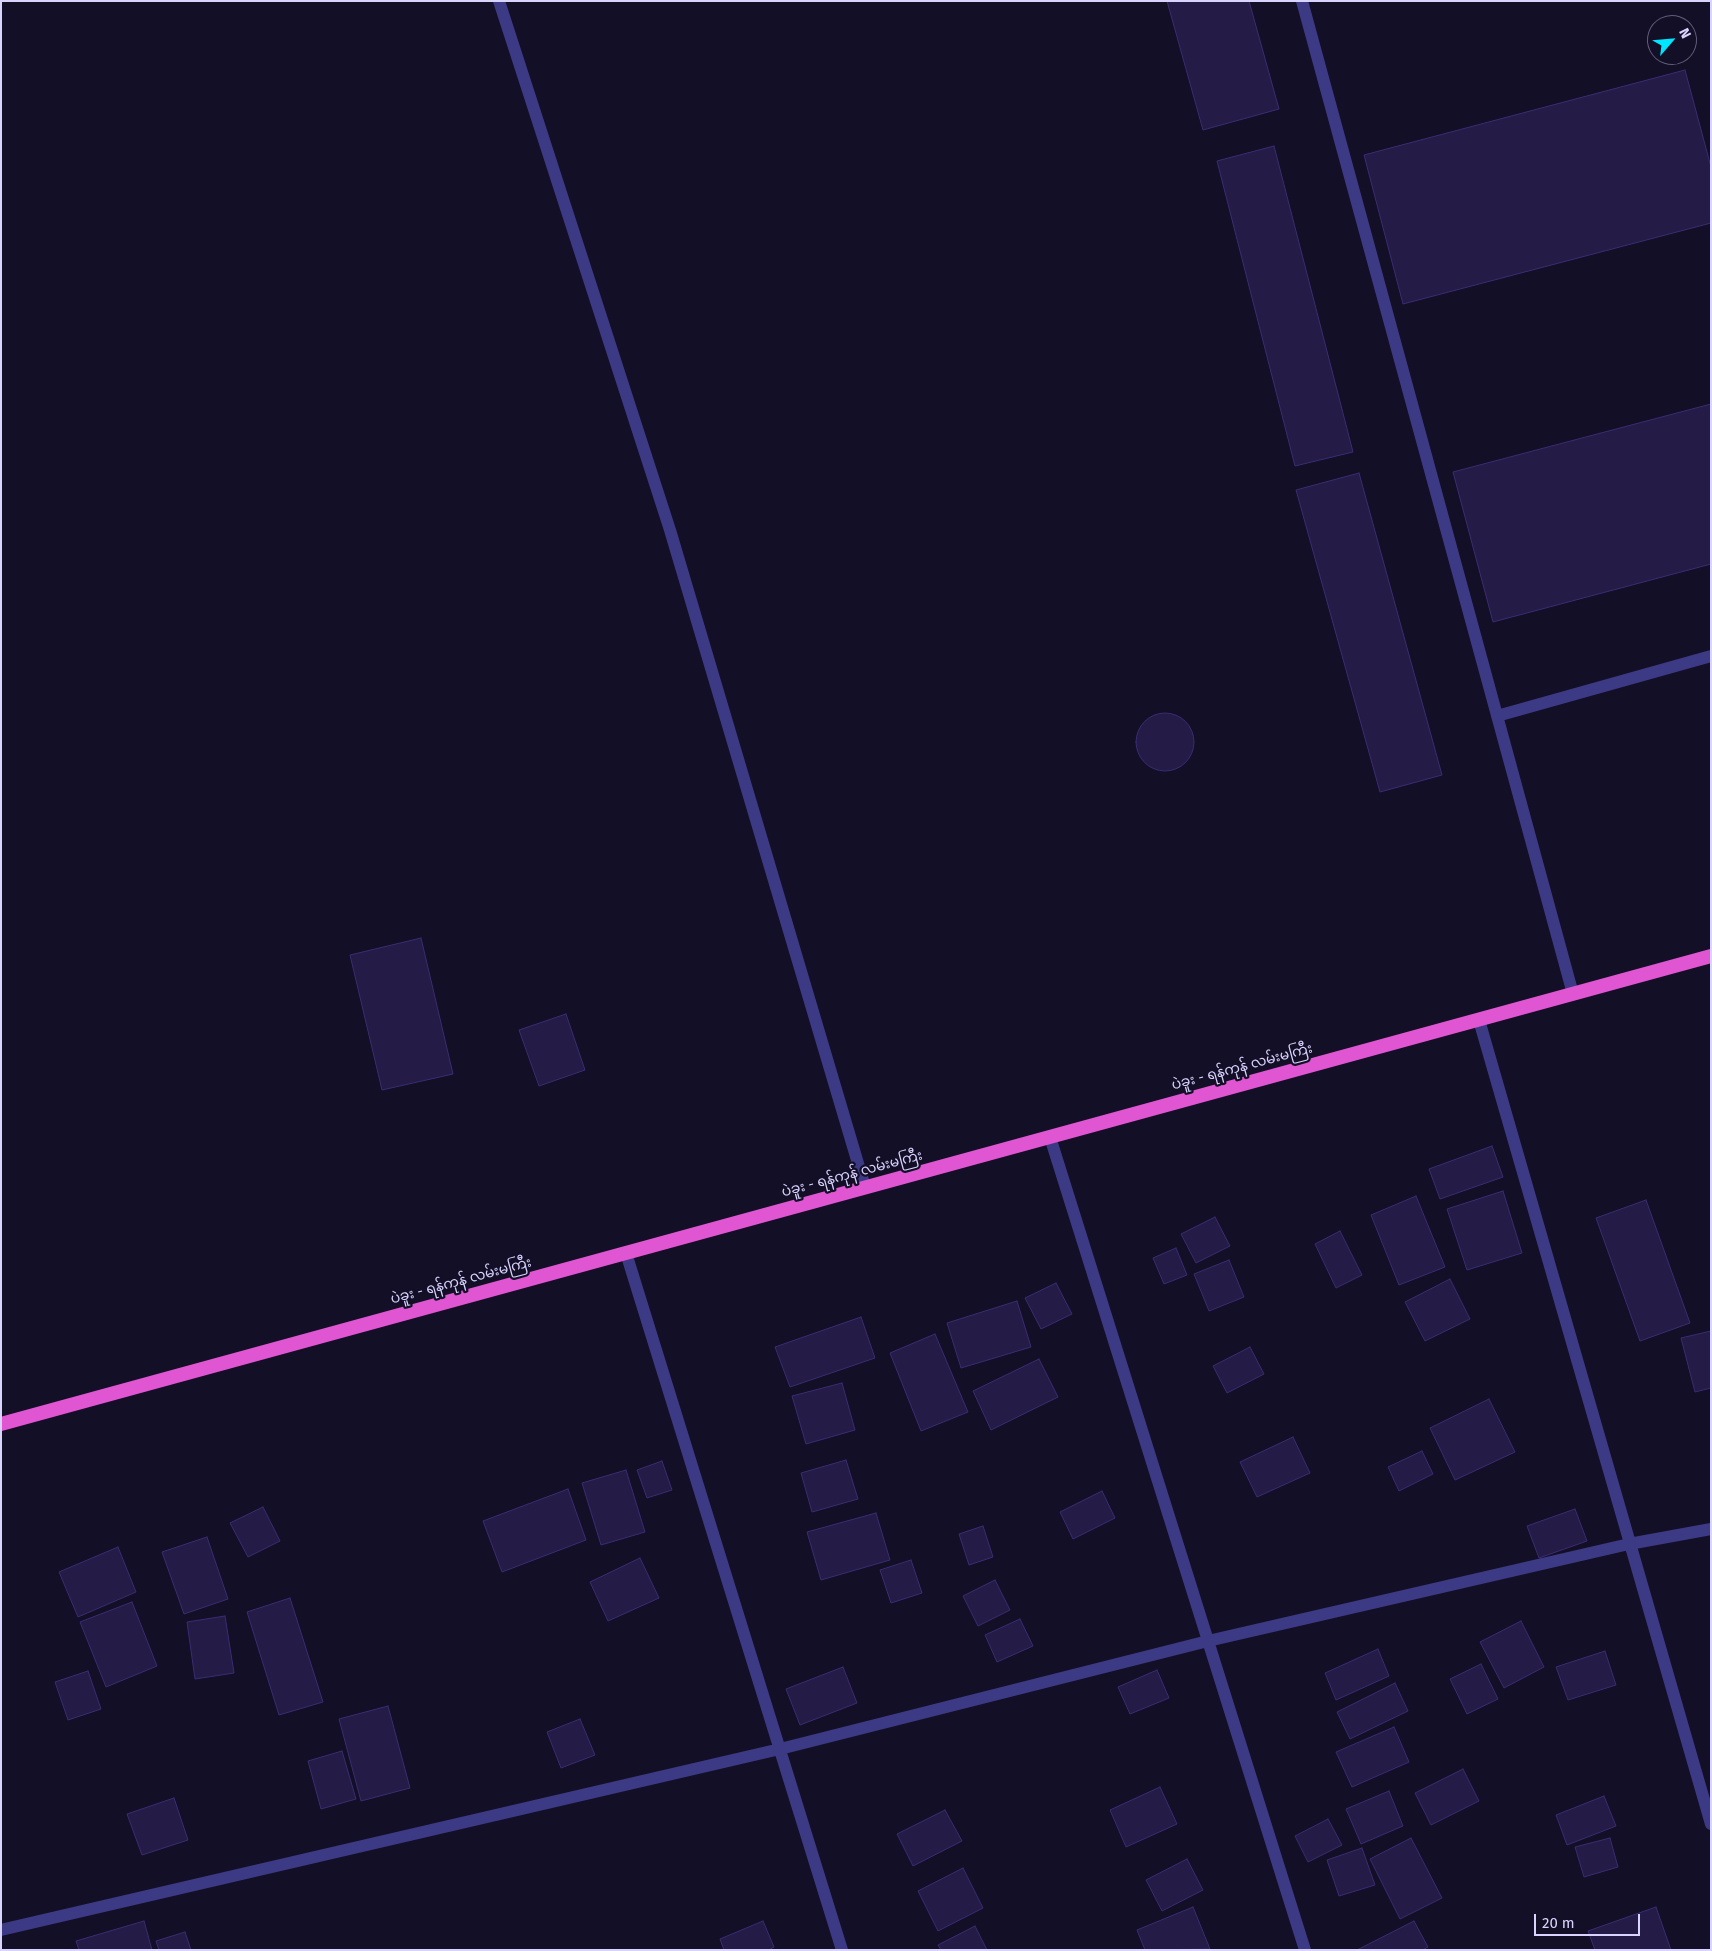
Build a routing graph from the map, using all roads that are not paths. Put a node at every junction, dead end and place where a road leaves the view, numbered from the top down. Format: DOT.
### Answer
graph roads {
  1 [pos="499,1"];
  2 [pos="1302,1"];
  3 [pos="1711,656"];
  4 [pos="1497,716"];
  5 [pos="1711,956"];
  6 [pos="1573,994"];
  7 [pos="1479,1020"];
  8 [pos="1050,1137"];
  9 [pos="865,1187"];
  10 [pos="626,1253"];
  11 [pos="1,1424"];
  12 [pos="1711,1529"];
  13 [pos="1629,1544"];
  14 [pos="1208,1641"];
  15 [pos="780,1749"];
  16 [pos="1711,1824"];
  17 [pos="1,1930"];
  18 [pos="842,1950"];
  19 [pos="1305,1950"];
  1 -- 9 [label="street"];
  2 -- 4 [label="street"];
  3 -- 4 [label="street"];
  4 -- 6 [label="street"];
  5 -- 6 [label="highway, ပဲခူး - ရန်ကုန် လမ်းမကြီး"];
  6 -- 7 [label="highway, ပဲခူး - ရန်ကုန် လမ်းမကြီး"];
  7 -- 8 [label="highway, ပဲခူး - ရန်ကုန် လမ်းမကြီး"];
  7 -- 13 [label="street"];
  8 -- 9 [label="highway, ပဲခူး - ရန်ကုန် လမ်းမကြီး"];
  8 -- 14 [label="street"];
  9 -- 10 [label="highway, ပဲခူး - ရန်ကုန် လမ်းမကြီး"];
  10 -- 11 [label="highway, ပဲခူး - ရန်ကုန် လမ်းမကြီး"];
  10 -- 15 [label="street"];
  12 -- 13 [label="street"];
  13 -- 14 [label="street"];
  13 -- 16 [label="street"];
  14 -- 15 [label="street"];
  14 -- 19 [label="street"];
  15 -- 17 [label="street"];
  15 -- 18 [label="street"];
}
